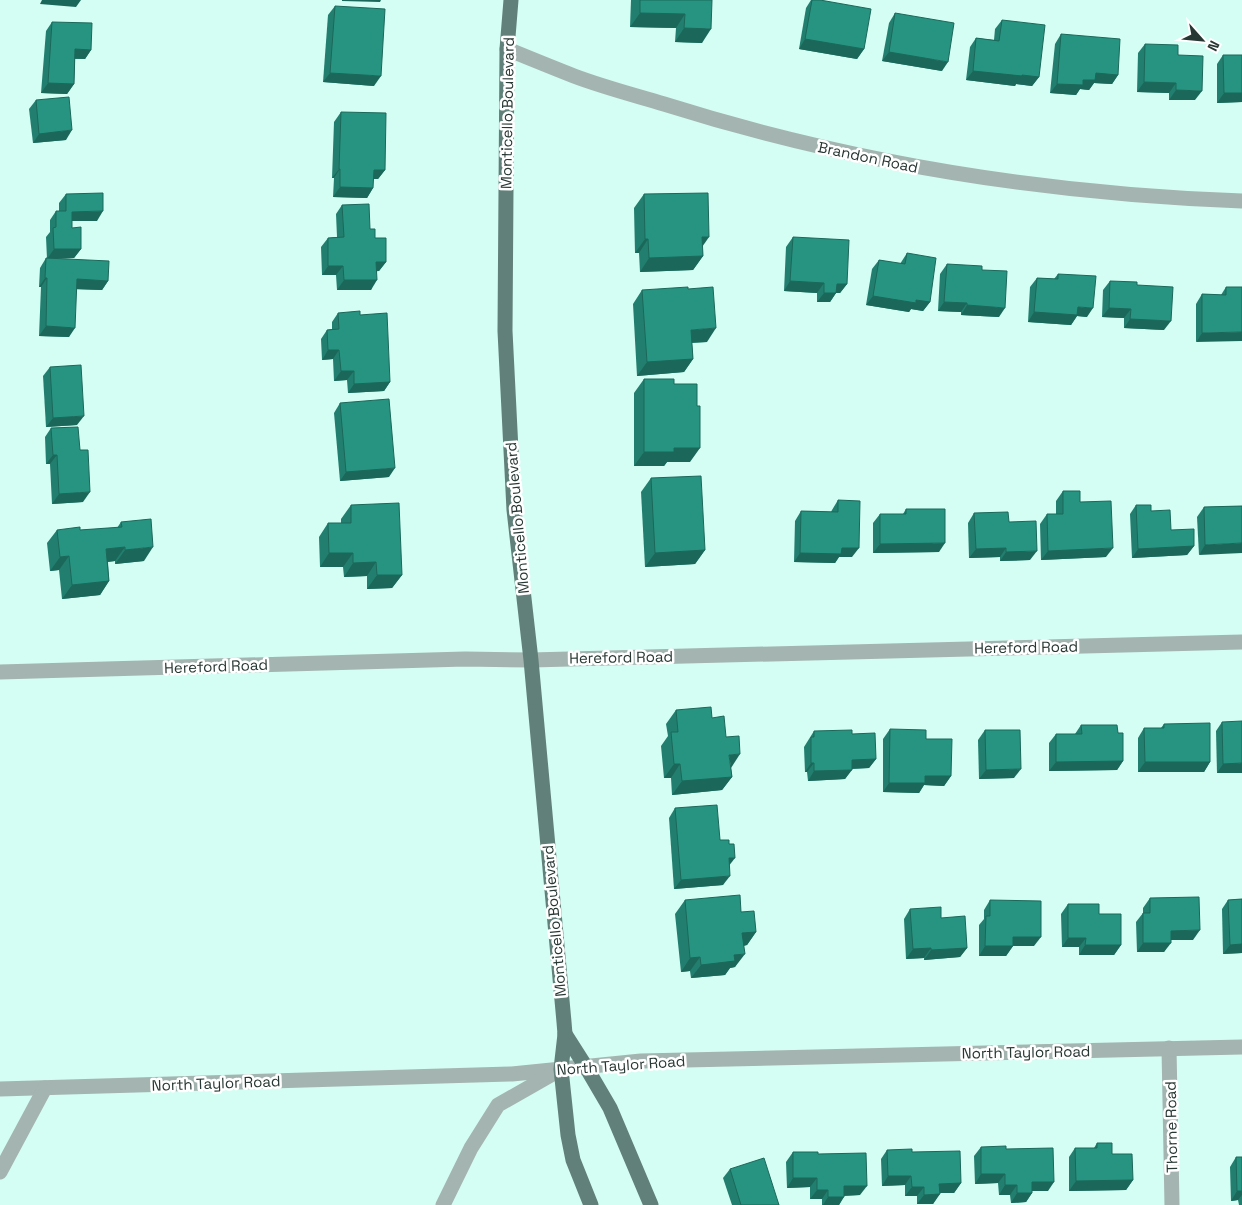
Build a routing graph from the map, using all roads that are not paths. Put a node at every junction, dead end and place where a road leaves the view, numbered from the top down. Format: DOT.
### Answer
graph roads {
  1 [pos="511,0"];
  2 [pos="507,49"];
  3 [pos="1242,201"];
  4 [pos="1242,642"];
  5 [pos="531,660"];
  6 [pos="0,672"];
  7 [pos="565,1034"];
  8 [pos="1242,1046"];
  9 [pos="1169,1048"];
  10 [pos="586,1067"];
  11 [pos="561,1069"];
  12 [pos="44,1088"];
  13 [pos="0,1089"];
  14 [pos="0,1172"];
  15 [pos="443,1205"];
  16 [pos="591,1205"];
  17 [pos="651,1205"];
  18 [pos="1172,1205"];
  1 -- 2 [label="main road, Monticello Boulevard"];
  2 -- 3 [label="street, Brandon Road"];
  2 -- 5 [label="main road, Monticello Boulevard"];
  4 -- 5 [label="street, Hereford Road"];
  5 -- 6 [label="street, Hereford Road"];
  5 -- 7 [label="main road, Monticello Boulevard"];
  7 -- 10 [label="main road, Monticello Boulevard"];
  7 -- 11 [label="main road, Monticello Boulevard"];
  8 -- 9 [label="street, North Taylor Road"];
  9 -- 10 [label="street, North Taylor Road"];
  9 -- 18 [label="street, Thorne Road"];
  10 -- 11 [label="street, North Taylor Road"];
  10 -- 17 [label="main road, Monticello Boulevard"];
  11 -- 12 [label="street, North Taylor Road"];
  11 -- 15 [label="street"];
  11 -- 16 [label="main road, Monticello Boulevard"];
  12 -- 13 [label="street, North Taylor Road"];
  12 -- 14 [label="street"];
}
